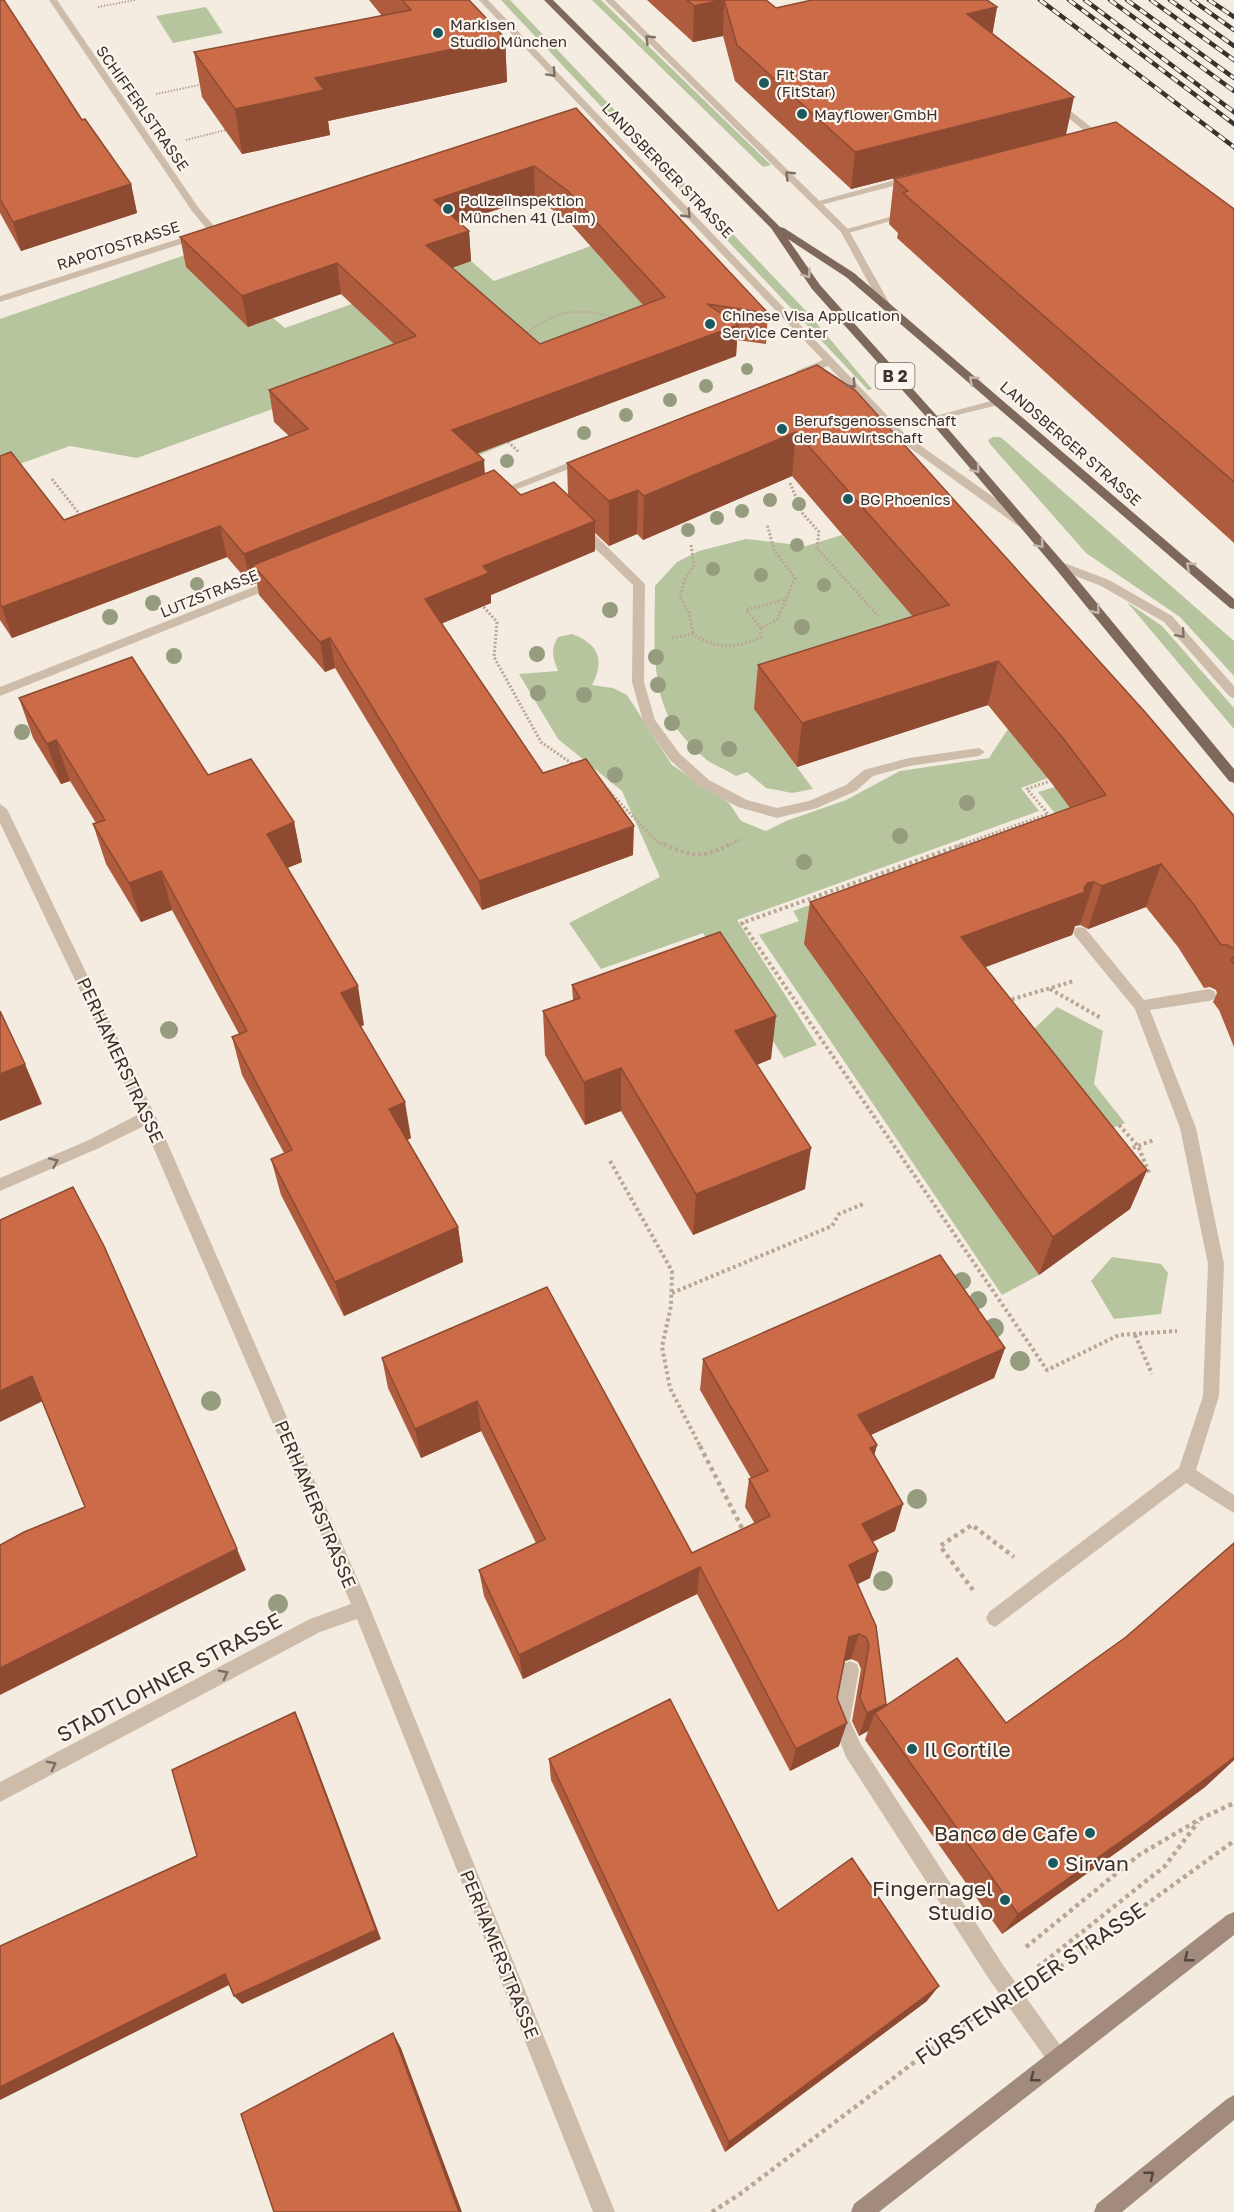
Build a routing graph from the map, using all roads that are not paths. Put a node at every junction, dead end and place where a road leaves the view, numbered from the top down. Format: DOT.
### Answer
graph roads {
  1 [pos="53,0"];
  2 [pos="483,0"];
  3 [pos="548,0"];
  4 [pos="609,0"];
  5 [pos="1048,98"];
  6 [pos="1070,139"];
  7 [pos="921,176"];
  8 [pos="817,203"];
  9 [pos="925,210"];
  10 [pos="774,226"];
  11 [pos="223,227"];
  12 [pos="213,231"];
  13 [pos="845,231"];
  14 [pos="0,299"];
  15 [pos="886,306"];
  16 [pos="830,361"];
  17 [pos="787,378"];
  18 [pos="998,402"];
  19 [pos="933,418"];
  20 [pos="597,454"];
  21 [pos="538,478"];
  22 [pos="544,492"];
  23 [pos="489,497"];
  24 [pos="570,517"];
  25 [pos="1022,523"];
  26 [pos="1059,565"];
  27 [pos="288,577"];
  28 [pos="1234,605"];
  29 [pos="0,692"];
  30 [pos="1234,694"];
  31 [pos="979,752"];
  32 [pos="1234,778"];
  33 [pos="0,809"];
  34 [pos="1080,932"];
  35 [pos="1209,995"];
  36 [pos="1141,1006"];
  37 [pos="148,1116"];
  38 [pos="0,1185"];
  39 [pos="1186,1473"];
  40 [pos="1234,1505"];
  41 [pos="362,1609"];
  42 [pos="995,1618"];
  43 [pos="850,1670"];
  44 [pos="0,1792"];
  45 [pos="1234,1922"];
  46 [pos="1058,2059"];
  47 [pos="1234,2106"];
  48 [pos="604,2212"];
  49 [pos="862,2212"];
  50 [pos="1104,2212"];
  1 -- 12 [label="street, SCHIFFERLSTRASSE"];
  2 -- 16 [label="street, LANDSBERGER STRASSE, one-way"];
  3 -- 10 [label="main road, LANDSBERGER STRASSE / B 2"];
  8 -- 4 [label="street, LANDSBERGER STRASSE, one-way"];
  5 -- 6 [label="street"];
  7 -- 8 [label="street"];
  8 -- 13 [label="street, LANDSBERGER STRASSE"];
  9 -- 13 [label="street"];
  10 -- 15 [label="main road, LANDSBERGER STRASSE / B 2"];
  10 -- 19 [label="main road, LANDSBERGER STRASSE / B 2, one-way"];
  11 -- 12 [label="street, RAPOTOSTRASSE"];
  12 -- 14 [label="street, RAPOTOSTRASSE"];
  13 -- 15 [label="street, LANDSBERGER STRASSE"];
  18 -- 15 [label="main road, LANDSBERGER STRASSE / B 2, one-way"];
  16 -- 17 [label="street"];
  16 -- 25 [label="street, LANDSBERGER STRASSE, one-way"];
  18 -- 19 [label="street"];
  28 -- 18 [label="main road, LANDSBERGER STRASSE / B 2, one-way"];
  19 -- 25 [label="main road, LANDSBERGER STRASSE / B 2, one-way"];
  20 -- 21 [label="street"];
  21 -- 22 [label="street"];
  21 -- 23 [label="street"];
  24 -- 31 [label="street"];
  25 -- 26 [label="main road, LANDSBERGER STRASSE / B 2, one-way"];
  26 -- 30 [label="street, one-way"];
  26 -- 32 [label="main road, LANDSBERGER STRASSE / B 2, one-way"];
  27 -- 29 [label="street, LUTZSTRASSE"];
  33 -- 37 [label="street, PERHAMERSTRASSE"];
  34 -- 36 [label="street"];
  35 -- 36 [label="street"];
  36 -- 39 [label="street"];
  38 -- 37 [label="street, one-way"];
  37 -- 41 [label="street, PERHAMERSTRASSE"];
  39 -- 40 [label="street"];
  39 -- 42 [label="street"];
  44 -- 41 [label="street, STADTLOHNER STRASSE, one-way"];
  41 -- 48 [label="street, PERHAMERSTRASSE"];
  43 -- 46 [label="street"];
  45 -- 46 [label="main road, one-way"];
  46 -- 49 [label="main road, one-way"];
  50 -- 47 [label="main road, one-way"];
}
